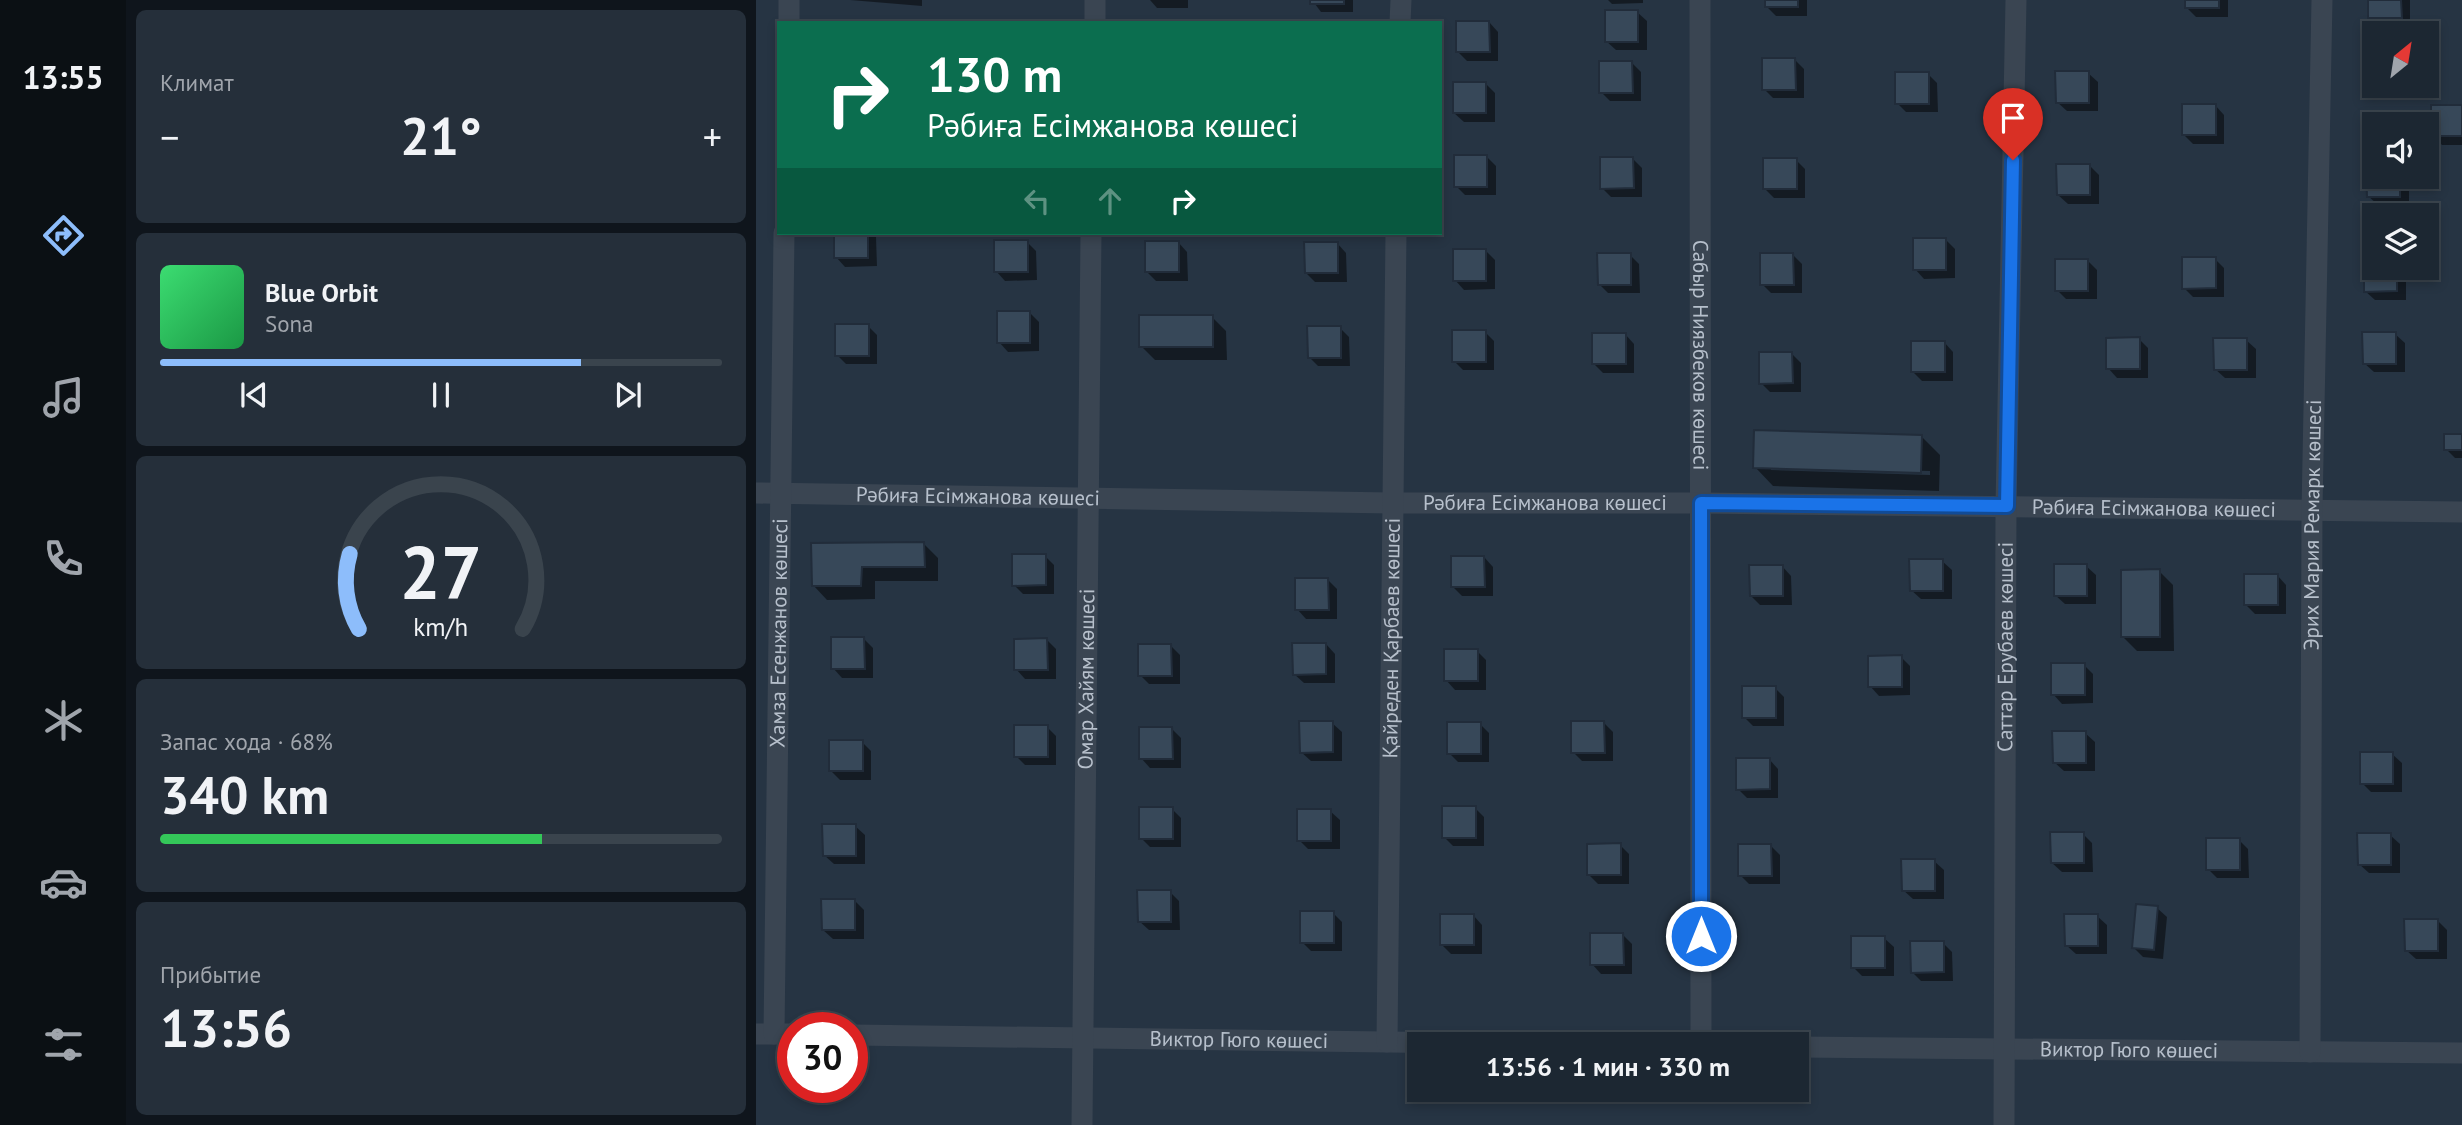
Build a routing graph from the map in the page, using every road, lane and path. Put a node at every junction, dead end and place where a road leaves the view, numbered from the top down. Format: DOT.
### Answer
graph roads {
  1 [pos="789,0"];
  2 [pos="1095,0"];
  3 [pos="1401,0"];
  4 [pos="1700,0"];
  5 [pos="2016,0"];
  6 [pos="2322,0"];
  7 [pos="789,21"];
  8 [pos="1095,21"];
  9 [pos="1400,21"];
  10 [pos="784,235"];
  11 [pos="1091,235"];
  12 [pos="1396,235"];
  13 [pos="756,492"];
  14 [pos="779,493"];
  15 [pos="1087,497"];
  16 [pos="1391,503"];
  17 [pos="1701,503"];
  18 [pos="2007,506"];
  19 [pos="2312,510"];
  20 [pos="2462,512"];
  21 [pos="1701,1032"];
  22 [pos="774,1034"];
  23 [pos="868,1035"];
  24 [pos="1082,1038"];
  25 [pos="1387,1042"];
  26 [pos="1407,1042"];
  27 [pos="1809,1047"];
  28 [pos="2002,1050"];
  29 [pos="2310,1052"];
  30 [pos="2462,1053"];
  31 [pos="1082,1125"];
  32 [pos="2004,1125"];
  1 -- 7 [label="street"];
  2 -- 8 [label="street"];
  3 -- 9 [label="street"];
  4 -- 17 [label="street, Сабыр Ниязбеков көшесі"];
  5 -- 18 [label="street, Саттар Ерубаев көшесі"];
  6 -- 19 [label="street, Эрих Мария Ремарк көшесі"];
  10 -- 14 [label="street, Хамза Есенжанов көшесі"];
  11 -- 15 [label="street, Омар Хайям көшесі"];
  12 -- 16 [label="street, Қайреден Қарбаев көшесі"];
  13 -- 14 [label="street, Рәбиға Есімжанова көшесі"];
  14 -- 15 [label="street, Рәбиға Есімжанова көшесі"];
  14 -- 22 [label="street, Хамза Есенжанов көшесі"];
  15 -- 16 [label="street, Рәбиға Есімжанова көшесі"];
  15 -- 24 [label="street, Омар Хайям көшесі"];
  16 -- 17 [label="street, Рәбиға Есімжанова көшесі"];
  16 -- 25 [label="street, Қайреден Қарбаев көшесі"];
  17 -- 18 [label="street, Рәбиға Есімжанова көшесі"];
  17 -- 21 [label="street, Сабыр Ниязбеков көшесі"];
  18 -- 19 [label="street, Рәбиға Есімжанова көшесі"];
  18 -- 28 [label="street, Саттар Ерубаев көшесі"];
  19 -- 20 [label="street, Рәбиға Есімжанова көшесі"];
  19 -- 29 [label="street, Эрих Мария Ремарк көшесі"];
  23 -- 24 [label="street, Виктор Гюго көшесі"];
  24 -- 25 [label="street, Виктор Гюго көшесі"];
  24 -- 31 [label="street, Омар Хайям көшесі"];
  25 -- 26 [label="street, Виктор Гюго көшесі"];
  27 -- 28 [label="street, Виктор Гюго көшесі"];
  28 -- 29 [label="street, Виктор Гюго көшесі"];
  28 -- 32 [label="street, Саттар Ерубаев көшесі"];
  29 -- 30 [label="street, Виктор Гюго көшесі"];
}
